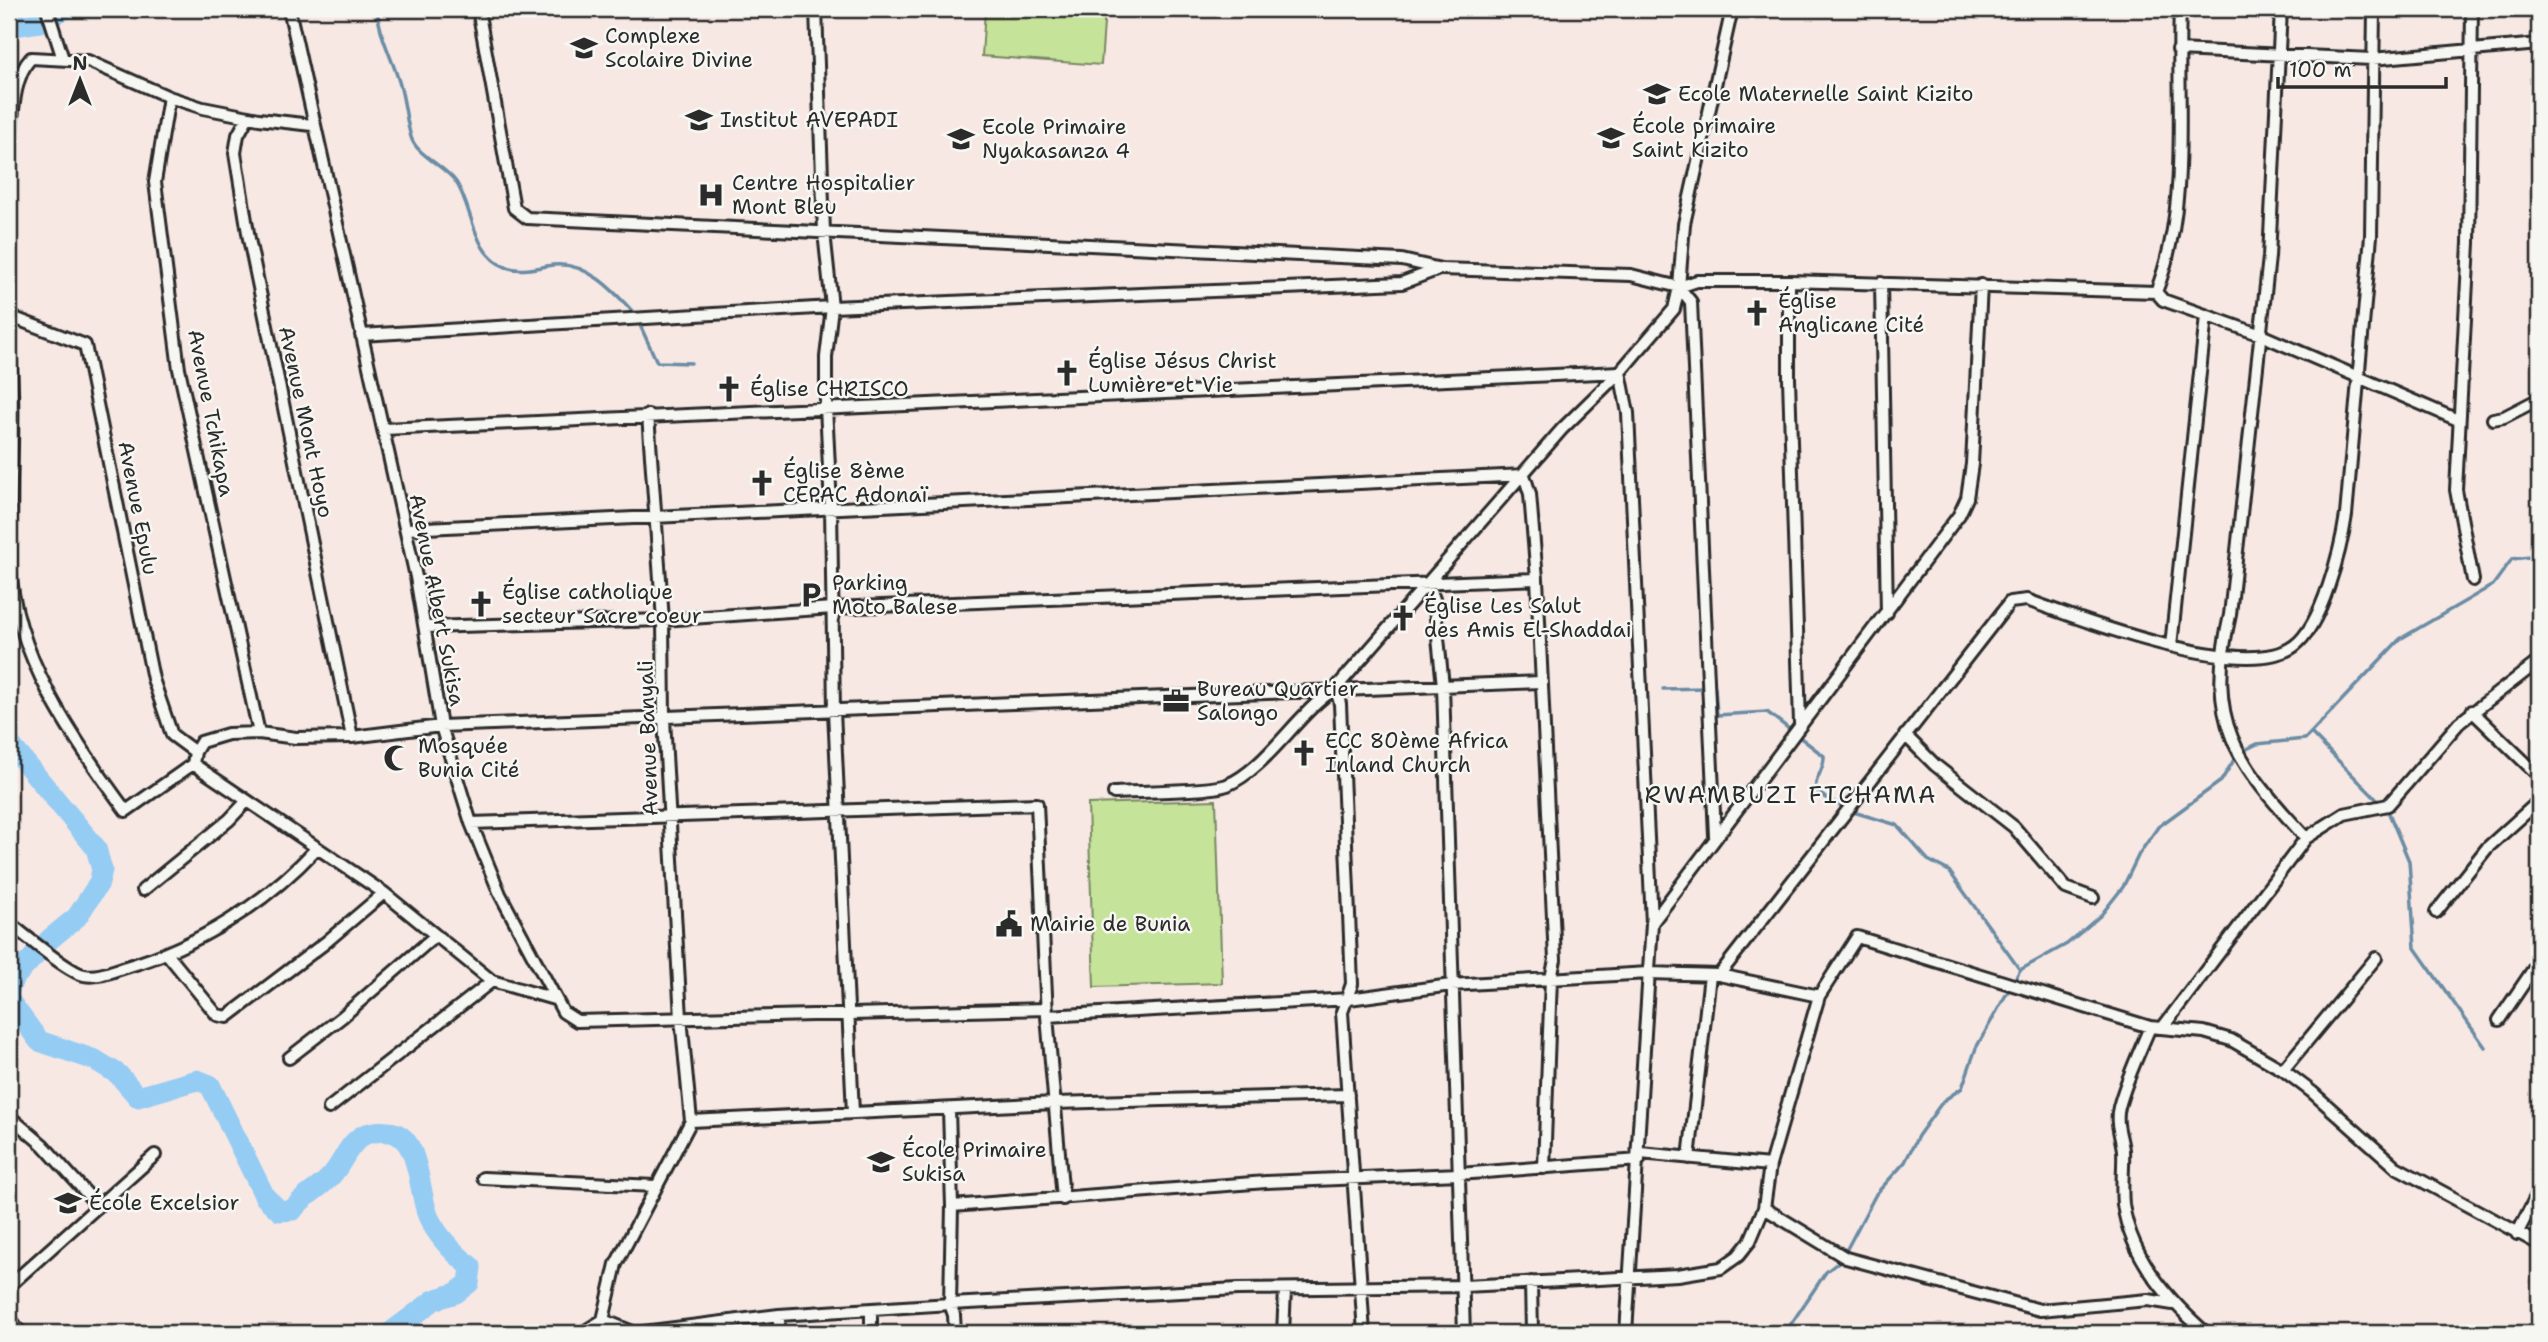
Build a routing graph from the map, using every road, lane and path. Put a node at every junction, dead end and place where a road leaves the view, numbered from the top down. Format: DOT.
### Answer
graph roads {
  1 [pos="47,9"];
  2 [pos="289,9"];
  3 [pos="478,9"];
  4 [pos="816,9"];
  5 [pos="1732,9"];
  6 [pos="2180,9"];
  7 [pos="2281,9"];
  8 [pos="2374,9"];
  9 [pos="2472,9"];
  10 [pos="2539,44"];
  11 [pos="2178,50"];
  12 [pos="2474,52"];
  13 [pos="2281,53"];
  14 [pos="63,59"];
  15 [pos="2372,59"];
  16 [pos="169,97"];
  17 [pos="248,117"];
  18 [pos="312,125"];
  19 [pos="9,150"];
  20 [pos="824,232"];
  21 [pos="1441,269"];
  22 [pos="1789,281"];
  23 [pos="1881,283"];
  24 [pos="1981,285"];
  25 [pos="1679,287"];
  26 [pos="2155,292"];
  27 [pos="832,307"];
  28 [pos="9,316"];
  29 [pos="2206,316"];
  30 [pos="360,335"];
  31 [pos="2261,335"];
  32 [pos="9,346"];
  33 [pos="1620,372"];
  34 [pos="2359,378"];
  35 [pos="2539,399"];
  36 [pos="826,407"];
  37 [pos="648,415"];
  38 [pos="2493,418"];
  39 [pos="2458,420"];
  40 [pos="384,429"];
  41 [pos="1524,475"];
  42 [pos="831,507"];
  43 [pos="656,519"];
  44 [pos="405,529"];
  45 [pos="1537,579"];
  46 [pos="2473,580"];
  47 [pos="1427,583"];
  48 [pos="833,608"];
  49 [pos="1888,613"];
  50 [pos="663,620"];
  51 [pos="426,627"];
  52 [pos="2171,646"];
  53 [pos="2221,655"];
  54 [pos="2539,662"];
  55 [pos="1540,682"];
  56 [pos="1443,686"];
  57 [pos="1336,688"];
  58 [pos="834,711"];
  59 [pos="2472,711"];
  60 [pos="664,719"];
  61 [pos="441,726"];
  62 [pos="1796,728"];
  63 [pos="259,733"];
  64 [pos="1905,735"];
  65 [pos="352,737"];
  66 [pos="194,758"];
  67 [pos="2539,776"];
  68 [pos="1114,793"];
  69 [pos="2539,801"];
  70 [pos="246,802"];
  71 [pos="838,812"];
  72 [pos="671,817"];
  73 [pos="471,823"];
  74 [pos="1715,836"];
  75 [pos="2306,838"];
  76 [pos="316,849"];
  77 [pos="143,890"];
  78 [pos="384,893"];
  79 [pos="2093,898"];
  80 [pos="2436,912"];
  81 [pos="9,923"];
  82 [pos="1652,923"];
  83 [pos="435,936"];
  84 [pos="168,955"];
  85 [pos="2376,958"];
  86 [pos="2539,961"];
  87 [pos="1648,973"];
  88 [pos="1714,975"];
  89 [pos="1551,978"];
  90 [pos="492,981"];
  91 [pos="1451,985"];
  92 [pos="1819,996"];
  93 [pos="554,999"];
  94 [pos="1349,999"];
  95 [pos="849,1013"];
  96 [pos="1046,1013"];
  97 [pos="681,1018"];
  98 [pos="2499,1020"];
  99 [pos="2150,1027"];
  100 [pos="2163,1027"];
  101 [pos="289,1058"];
  102 [pos="2283,1070"];
  103 [pos="1348,1095"];
  104 [pos="1055,1103"];
  105 [pos="329,1108"];
  106 [pos="949,1110"];
  107 [pos="853,1113"];
  108 [pos="9,1116"];
  109 [pos="691,1121"];
  110 [pos="155,1155"];
  111 [pos="1639,1157"];
  112 [pos="1689,1158"];
  113 [pos="1770,1166"];
  114 [pos="1544,1168"];
  115 [pos="1458,1174"];
  116 [pos="483,1178"];
  117 [pos="1355,1178"];
  118 [pos="655,1186"];
  119 [pos="2539,1191"];
  120 [pos="1063,1199"];
  121 [pos="97,1205"];
  122 [pos="952,1206"];
  123 [pos="1764,1208"];
  124 [pos="2517,1234"];
  125 [pos="2539,1244"];
  126 [pos="1630,1278"];
  127 [pos="1531,1282"];
  128 [pos="9,1286"];
  129 [pos="1464,1286"];
  130 [pos="1361,1287"];
  131 [pos="1285,1290"];
  132 [pos="950,1304"];
  133 [pos="2173,1304"];
  134 [pos="871,1311"];
  135 [pos="779,1315"];
  136 [pos="9,1317"];
  137 [pos="603,1320"];
  138 [pos="15,1331"];
  139 [pos="582,1333"];
  140 [pos="635,1333"];
  141 [pos="779,1333"];
  142 [pos="872,1333"];
  143 [pos="954,1333"];
  144 [pos="1283,1333"];
  145 [pos="1363,1333"];
  146 [pos="1464,1333"];
  147 [pos="1532,1333"];
  148 [pos="1626,1333"];
  149 [pos="2206,1333"];
  1 -- 14 [label="street"];
  2 -- 18 [label="street, Avenue Albert Sukisa"];
  3 -- 20 [label="street"];
  4 -- 20 [label="street"];
  5 -- 25 [label="street"];
  6 -- 11 [label="street"];
  7 -- 13 [label="street"];
  8 -- 15 [label="street"];
  9 -- 12 [label="street"];
  10 -- 12 [label="street"];
  11 -- 13 [label="street"];
  11 -- 26 [label="street"];
  12 -- 15 [label="street"];
  12 -- 39 [label="street"];
  13 -- 15 [label="street"];
  13 -- 31 [label="street"];
  14 -- 16 [label="street"];
  14 -- 19 [label="street"];
  15 -- 34 [label="street"];
  16 -- 17 [label="street"];
  16 -- 63 [label="street, Avenue Tchikapa"];
  17 -- 18 [label="street"];
  17 -- 65 [label="street, Avenue Mont Hoyo"];
  18 -- 30 [label="street, Avenue Albert Sukisa"];
  20 -- 21 [label="street"];
  20 -- 27 [label="street"];
  21 -- 25 [label="street"];
  21 -- 27 [label="street"];
  22 -- 23 [label="street"];
  22 -- 25 [label="street"];
  22 -- 62 [label="street"];
  23 -- 24 [label="street"];
  23 -- 49 [label="street"];
  24 -- 26 [label="street"];
  24 -- 49 [label="street"];
  25 -- 33 [label="street"];
  25 -- 74 [label="street"];
  26 -- 29 [label="street"];
  27 -- 30 [label="street"];
  27 -- 36 [label="street"];
  28 -- 66 [label="street, Avenue Epulu"];
  29 -- 31 [label="street"];
  29 -- 52 [label="street"];
  30 -- 40 [label="street, Avenue Albert Sukisa"];
  31 -- 34 [label="street"];
  31 -- 53 [label="street"];
  32 -- 66 [label="street"];
  33 -- 36 [label="street"];
  33 -- 41 [label="street"];
  33 -- 82 [label="street"];
  34 -- 39 [label="street"];
  34 -- 53 [label="street"];
  35 -- 38 [label="street"];
  36 -- 37 [label="street"];
  36 -- 42 [label="street"];
  37 -- 40 [label="street"];
  37 -- 43 [label="street, Avenue Banyali"];
  39 -- 46 [label="street"];
  40 -- 44 [label="street, Avenue Albert Sukisa"];
  41 -- 42 [label="street"];
  41 -- 45 [label="street"];
  41 -- 47 [label="street"];
  42 -- 43 [label="street"];
  42 -- 48 [label="street"];
  43 -- 44 [label="street"];
  43 -- 50 [label="street, Avenue Banyali"];
  44 -- 51 [label="street, Avenue Albert Sukisa"];
  45 -- 47 [label="street"];
  45 -- 55 [label="street"];
  47 -- 48 [label="street"];
  47 -- 56 [label="street"];
  47 -- 57 [label="street"];
  48 -- 50 [label="street"];
  48 -- 58 [label="street"];
  49 -- 62 [label="street"];
  50 -- 51 [label="street"];
  50 -- 60 [label="street, Avenue Banyali"];
  51 -- 61 [label="street, Avenue Albert Sukisa"];
  52 -- 53 [label="street"];
  52 -- 64 [label="street"];
  53 -- 75 [label="street"];
  54 -- 59 [label="street"];
  55 -- 56 [label="street"];
  55 -- 89 [label="street"];
  56 -- 57 [label="street"];
  56 -- 91 [label="street"];
  57 -- 58 [label="street"];
  57 -- 68 [label="street"];
  57 -- 94 [label="street"];
  58 -- 60 [label="street"];
  58 -- 71 [label="street"];
  59 -- 67 [label="street"];
  59 -- 75 [label="street"];
  60 -- 61 [label="street"];
  60 -- 72 [label="street, Avenue Banyali"];
  61 -- 65 [label="street"];
  61 -- 73 [label="street, Avenue Albert Sukisa"];
  62 -- 74 [label="street"];
  63 -- 65 [label="street"];
  63 -- 66 [label="street"];
  64 -- 79 [label="street"];
  64 -- 88 [label="street"];
  66 -- 70 [label="street, Avenue Epulu"];
  69 -- 80 [label="street"];
  70 -- 76 [label="street, Avenue Epulu"];
  70 -- 77 [label="street"];
  71 -- 72 [label="street"];
  71 -- 95 [label="street"];
  71 -- 96 [label="street"];
  72 -- 73 [label="street"];
  72 -- 97 [label="street, Avenue Banyali"];
  73 -- 93 [label="street, Avenue Albert Sukisa"];
  74 -- 82 [label="street"];
  75 -- 100 [label="street"];
  76 -- 78 [label="street, Avenue Epulu"];
  76 -- 84 [label="street"];
  78 -- 83 [label="street, Avenue Epulu"];
  78 -- 84 [label="street"];
  81 -- 84 [label="street"];
  82 -- 87 [label="street"];
  83 -- 90 [label="street, Avenue Epulu"];
  83 -- 101 [label="street"];
  85 -- 102 [label="street"];
  86 -- 98 [label="street"];
  87 -- 88 [label="street, Avenue Albert Sukisa"];
  87 -- 89 [label="street, Avenue Albert Sukisa"];
  87 -- 111 [label="street"];
  88 -- 92 [label="street, Avenue Albert Sukisa"];
  88 -- 112 [label="street"];
  89 -- 91 [label="street, Avenue Albert Sukisa"];
  89 -- 114 [label="street"];
  90 -- 93 [label="street"];
  90 -- 105 [label="street"];
  91 -- 94 [label="street, Avenue Albert Sukisa"];
  91 -- 115 [label="street"];
  92 -- 99 [label="street"];
  92 -- 113 [label="street"];
  93 -- 97 [label="street, Avenue Albert Sukisa"];
  94 -- 96 [label="street, Avenue Albert Sukisa"];
  94 -- 103 [label="street"];
  95 -- 96 [label="street, Avenue Albert Sukisa"];
  95 -- 97 [label="street, Avenue Albert Sukisa"];
  95 -- 107 [label="street"];
  96 -- 104 [label="street"];
  97 -- 109 [label="street"];
  99 -- 100 [label="street"];
  99 -- 133 [label="street"];
  100 -- 102 [label="street"];
  102 -- 124 [label="street"];
  103 -- 104 [label="street"];
  103 -- 117 [label="street"];
  104 -- 106 [label="street"];
  104 -- 120 [label="street"];
  106 -- 107 [label="street"];
  106 -- 122 [label="street"];
  107 -- 109 [label="street"];
  108 -- 121 [label="street"];
  109 -- 118 [label="street"];
  110 -- 121 [label="street"];
  111 -- 112 [label="street"];
  111 -- 114 [label="street"];
  111 -- 126 [label="street"];
  112 -- 113 [label="street"];
  113 -- 123 [label="street"];
  114 -- 115 [label="street"];
  115 -- 117 [label="street"];
  115 -- 129 [label="street"];
  116 -- 118 [label="street"];
  117 -- 120 [label="street"];
  117 -- 130 [label="street"];
  118 -- 137 [label="street"];
  119 -- 124 [label="street"];
  120 -- 122 [label="street"];
  121 -- 128 [label="street"];
  122 -- 132 [label="street"];
  123 -- 126 [label="street"];
  123 -- 133 [label="street"];
  124 -- 125 [label="street"];
  126 -- 127 [label="street"];
  126 -- 148 [label="street"];
  127 -- 129 [label="street"];
  127 -- 147 [label="street"];
  129 -- 130 [label="street"];
  129 -- 146 [label="street"];
  130 -- 131 [label="street"];
  130 -- 145 [label="street"];
  131 -- 132 [label="street"];
  131 -- 144 [label="street"];
  132 -- 134 [label="street"];
  132 -- 143 [label="street"];
  133 -- 149 [label="street"];
  134 -- 135 [label="street"];
  134 -- 142 [label="street"];
  135 -- 140 [label="street"];
  135 -- 141 [label="street"];
  136 -- 138 [label="street"];
  137 -- 139 [label="street"];
  137 -- 140 [label="street"];
}
